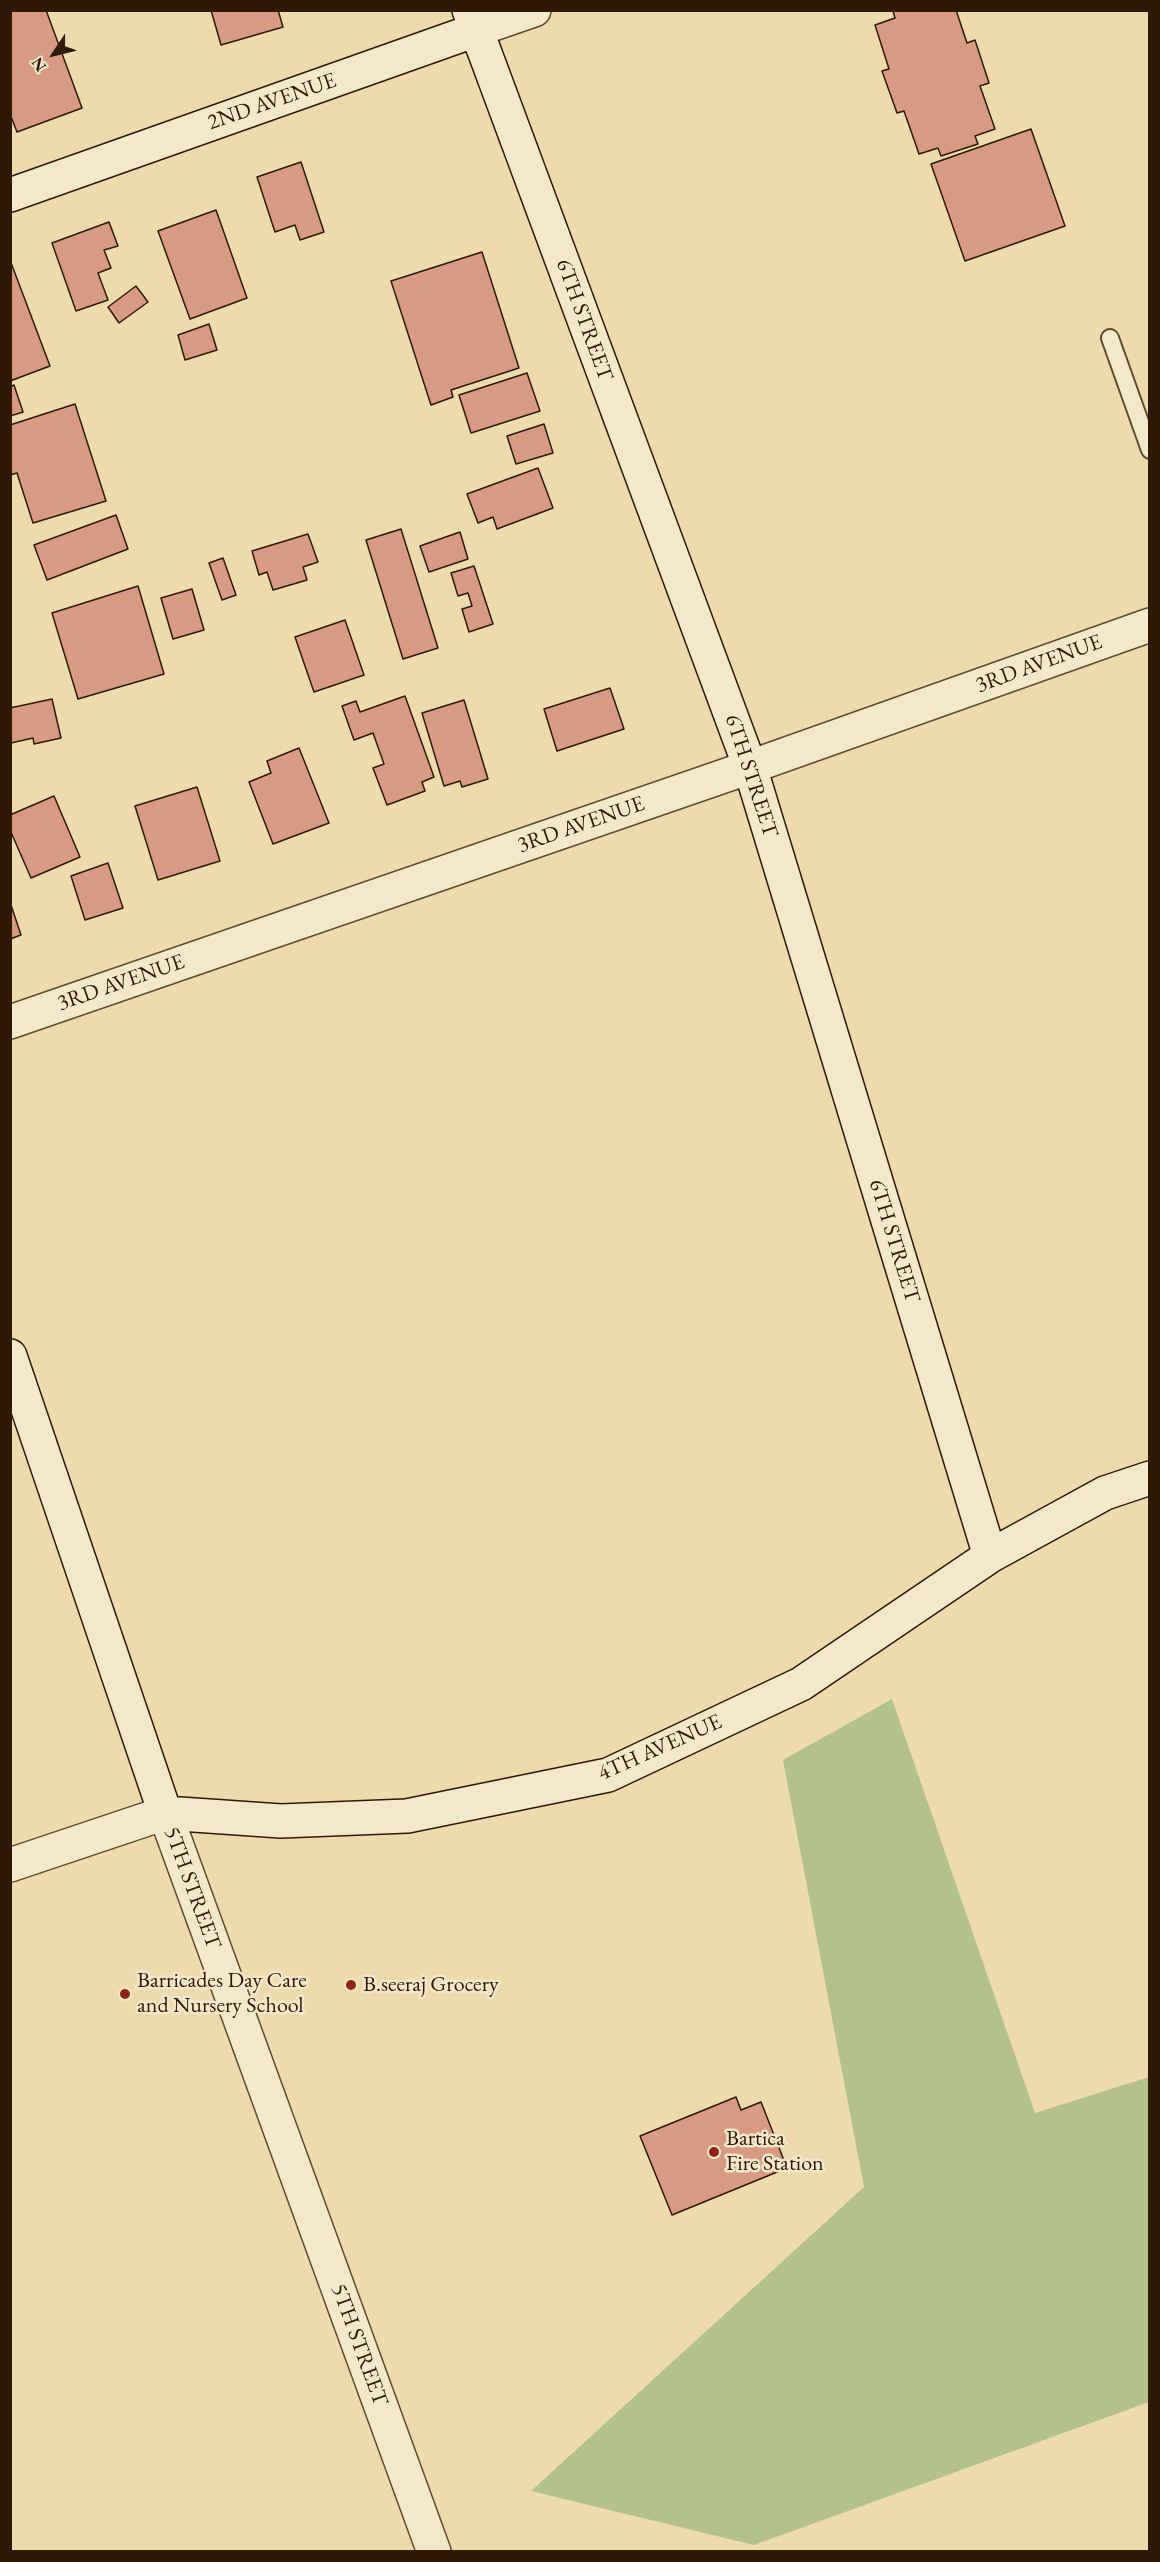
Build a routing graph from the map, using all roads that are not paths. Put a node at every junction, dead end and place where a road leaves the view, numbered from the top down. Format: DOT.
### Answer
graph roads {
  1 [pos="534,10"];
  2 [pos="472,20"];
  3 [pos="10,195"];
  4 [pos="1110,338"];
  5 [pos="1149,450"];
  6 [pos="1149,625"];
  7 [pos="750,766"];
  8 [pos="10,1022"];
  9 [pos="10,1356"];
  10 [pos="1149,1478"];
  11 [pos="990,1556"];
  12 [pos="165,1813"];
  13 [pos="10,1865"];
  14 [pos="434,2552"];
  1 -- 2 [label="main road, 2ND AVENUE"];
  2 -- 3 [label="main road, 2ND AVENUE"];
  2 -- 7 [label="main road, 6TH STREET"];
  4 -- 5 [label="lane"];
  6 -- 7 [label="main road, 3RD AVENUE"];
  7 -- 8 [label="main road, 3RD AVENUE"];
  7 -- 11 [label="main road, 6TH STREET"];
  9 -- 12 [label="main road, 5TH STREET"];
  10 -- 11 [label="main road, 4TH AVENUE"];
  11 -- 12 [label="main road, 4TH AVENUE"];
  12 -- 13 [label="main road, 4TH AVENUE"];
  12 -- 14 [label="main road, 5TH STREET"];
}
